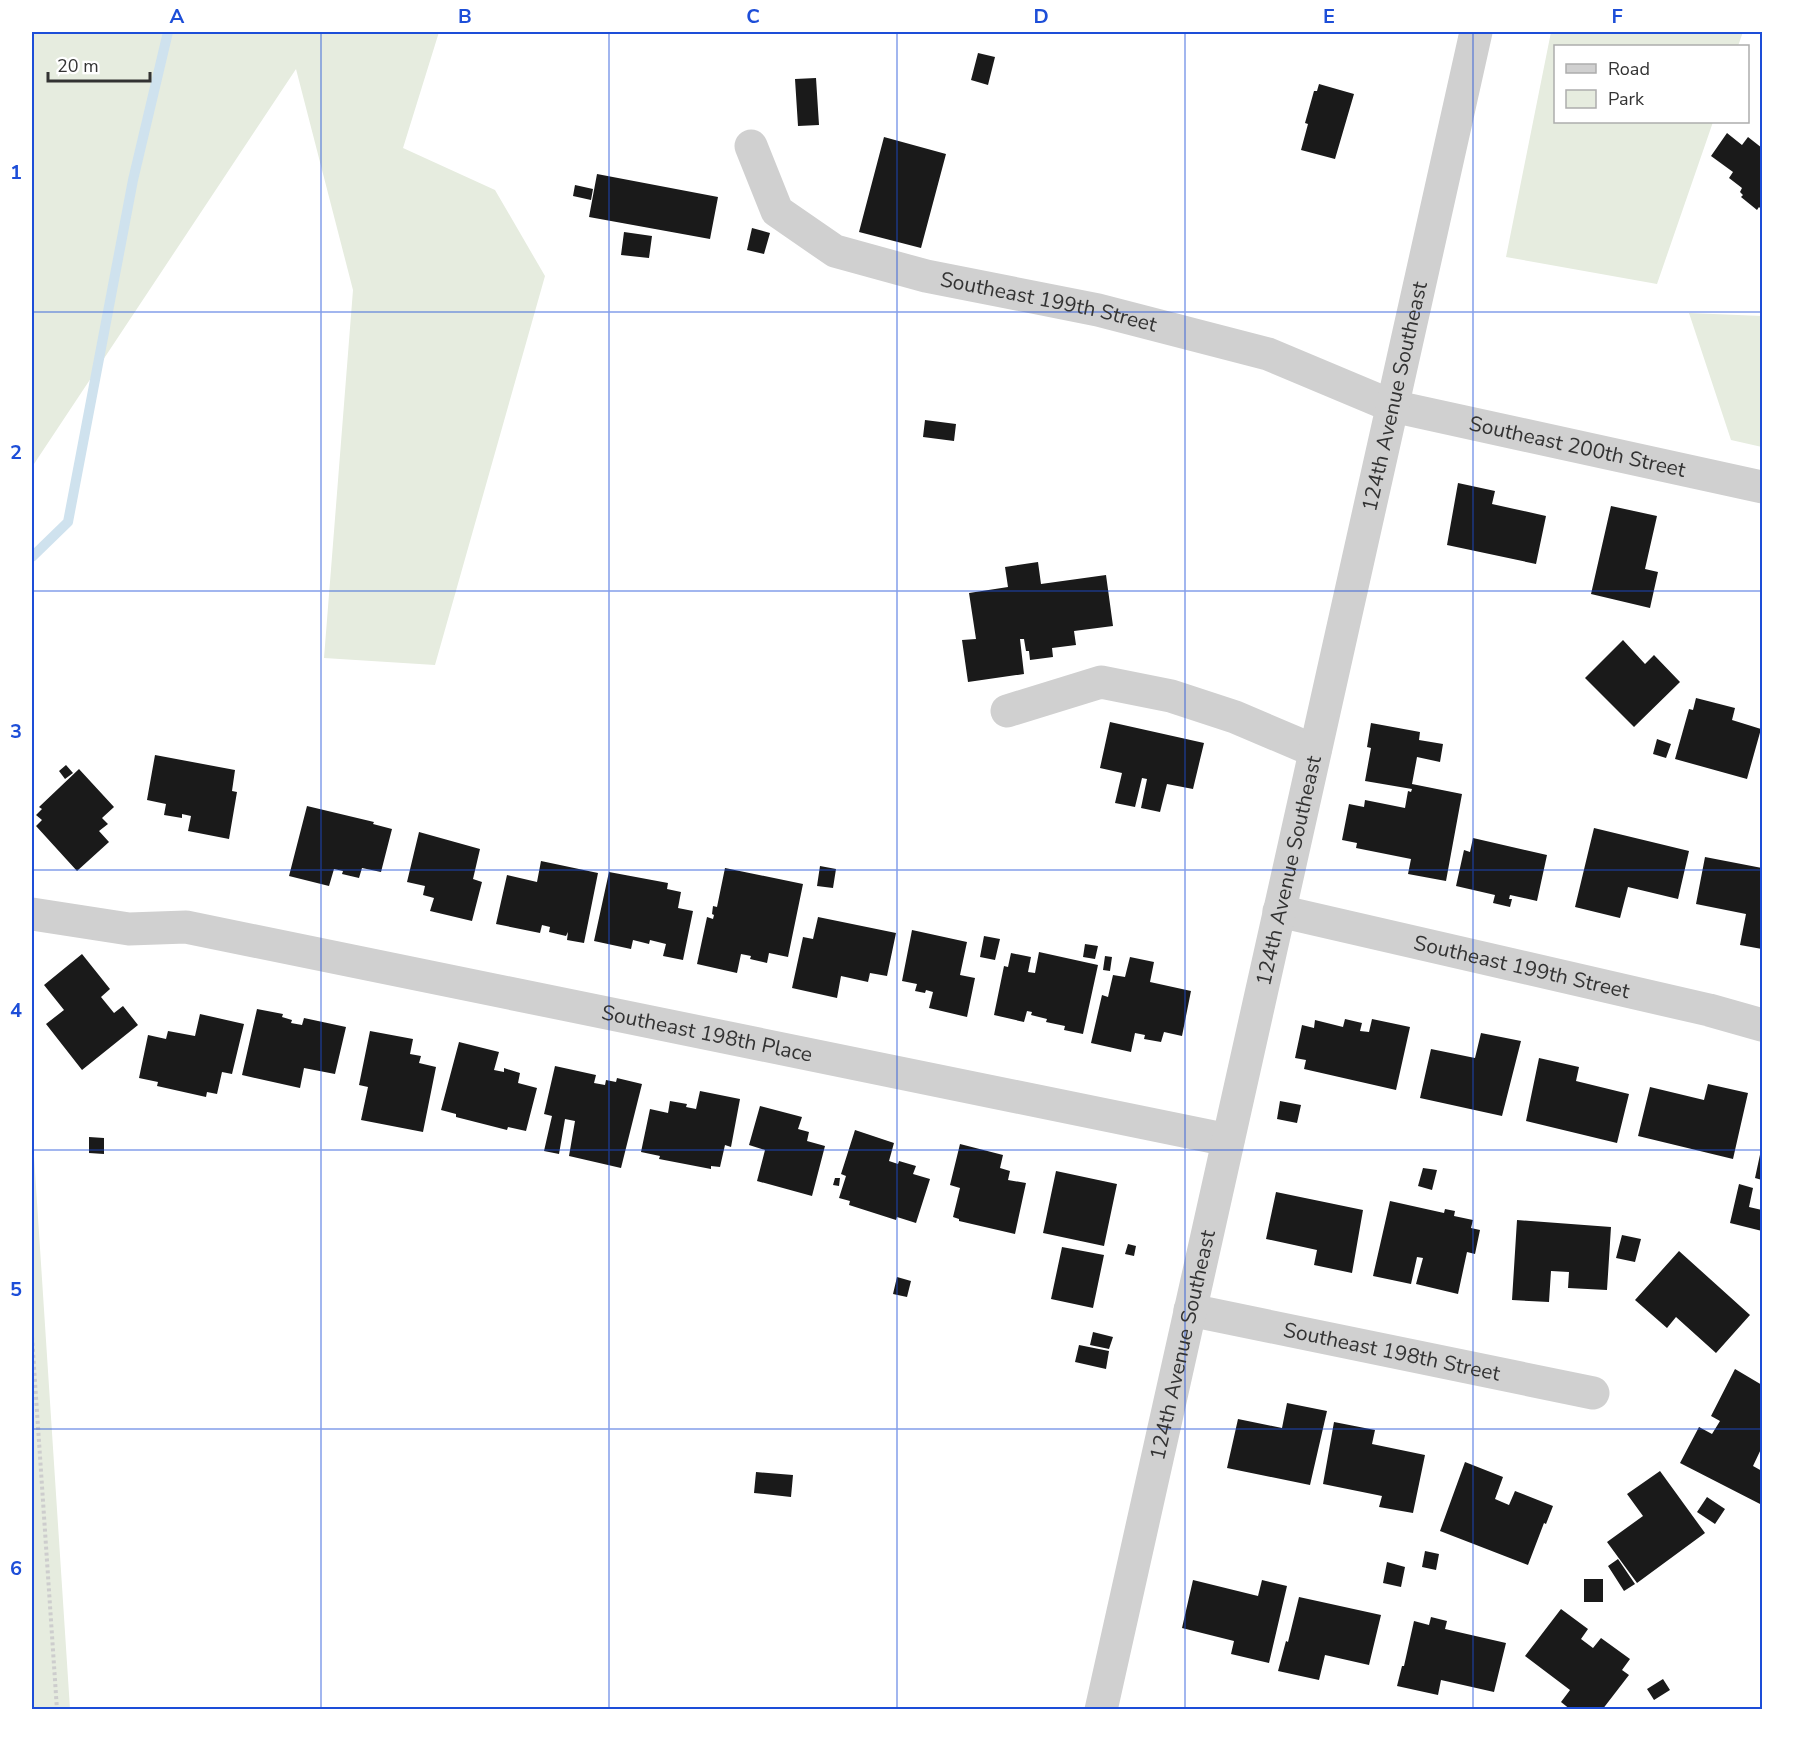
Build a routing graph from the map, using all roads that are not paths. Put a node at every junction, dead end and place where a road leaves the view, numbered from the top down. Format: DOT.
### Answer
graph roads {
  1 [pos="1476,32"];
  2 [pos="751,146"];
  3 [pos="1392,406"];
  4 [pos="1762,487"];
  5 [pos="1007,711"];
  6 [pos="1315,751"];
  7 [pos="1279,911"];
  8 [pos="32,914"];
  9 [pos="1762,1025"];
  10 [pos="1228,1140"];
  11 [pos="1190,1311"];
  12 [pos="1593,1393"];
  13 [pos="1101,1710"];
  1 -- 3 [label="street, 124th Avenue Southeast"];
  2 -- 3 [label="street, Southeast 199th Street"];
  3 -- 4 [label="street, Southeast 200th Street"];
  3 -- 6 [label="street, 124th Avenue Southeast"];
  5 -- 6 [label="street"];
  6 -- 7 [label="street, 124th Avenue Southeast"];
  7 -- 9 [label="street, Southeast 199th Street"];
  7 -- 10 [label="street, 124th Avenue Southeast"];
  8 -- 10 [label="street, Southeast 198th Place"];
  10 -- 11 [label="street, 124th Avenue Southeast"];
  11 -- 12 [label="street, Southeast 198th Street"];
  11 -- 13 [label="street, 124th Avenue Southeast"];
}
